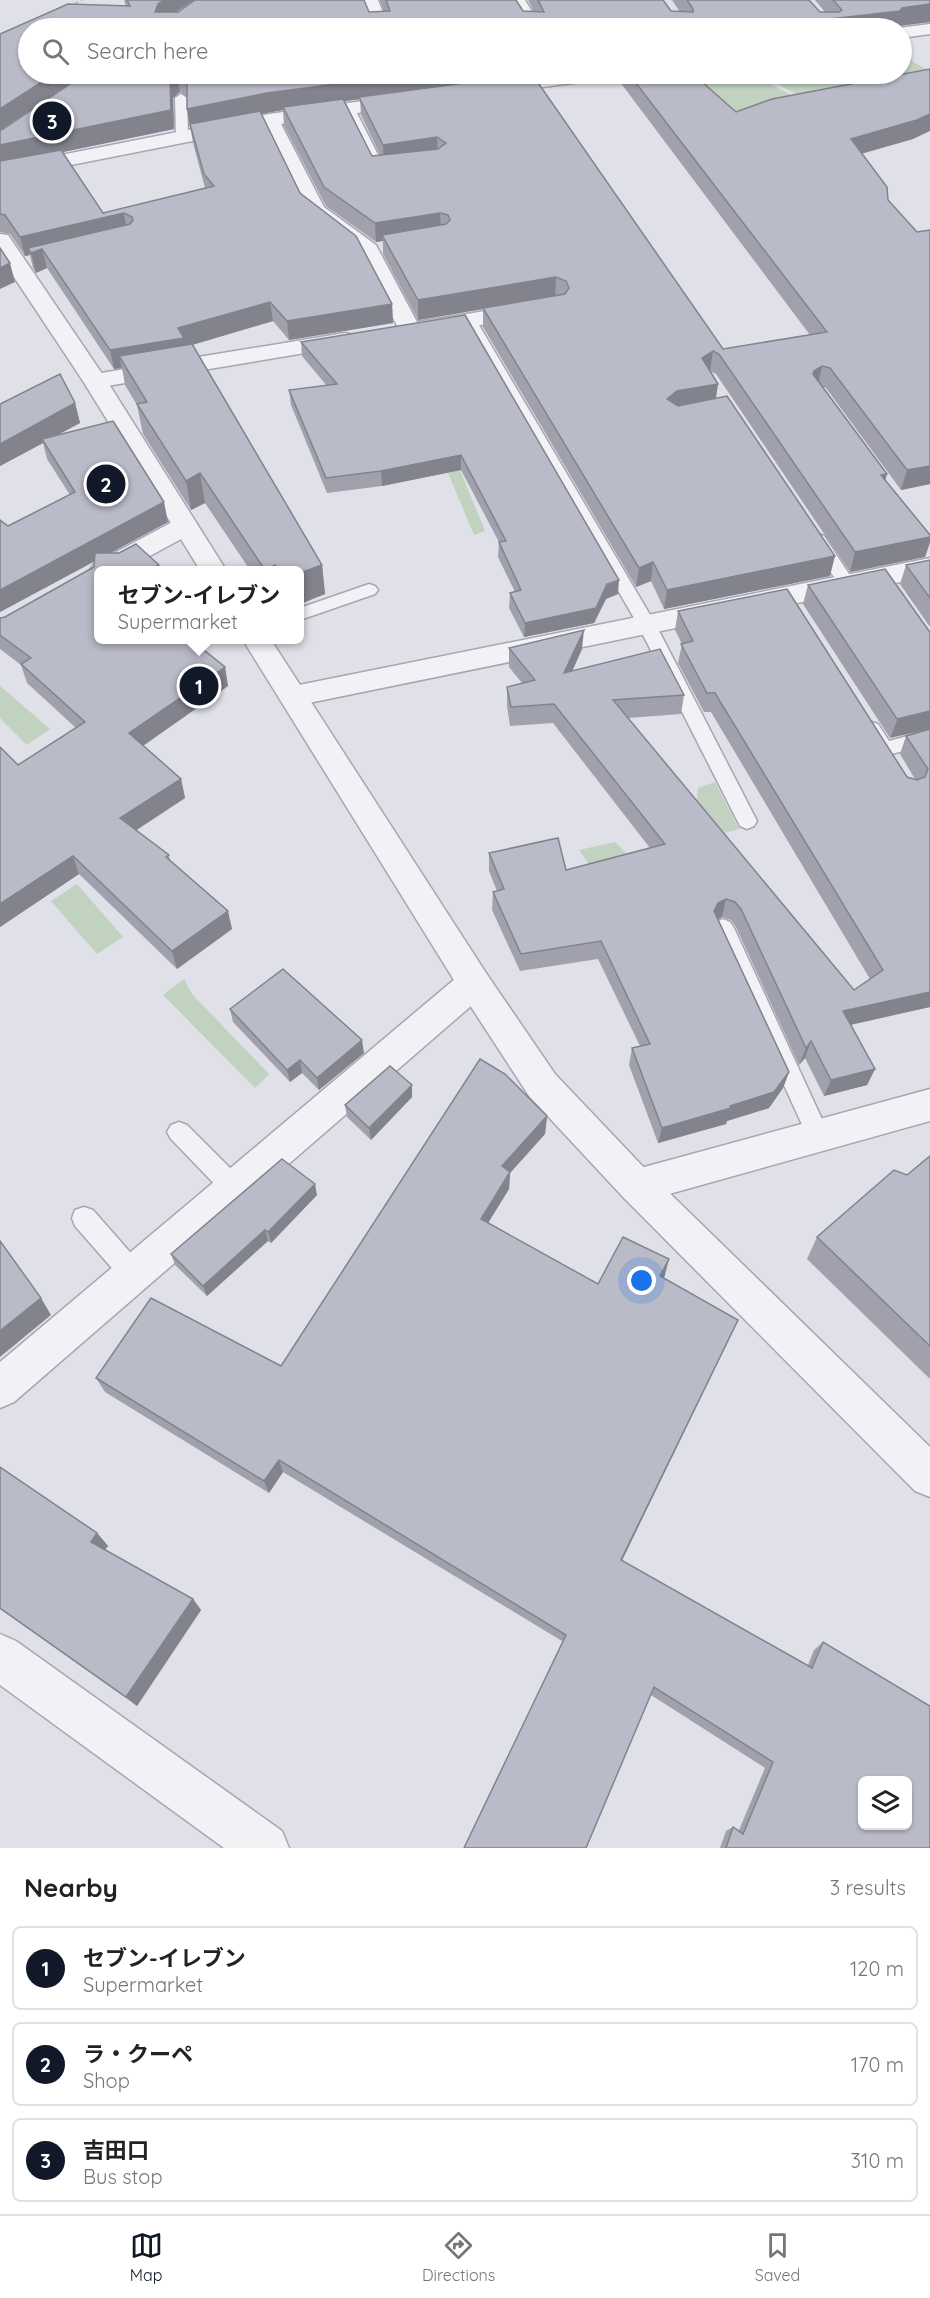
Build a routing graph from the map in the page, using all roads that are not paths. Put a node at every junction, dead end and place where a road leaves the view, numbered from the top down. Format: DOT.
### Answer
graph roads {
  1 [pos="369,0"];
  2 [pos="516,0"];
  3 [pos="376,18"];
  4 [pos="526,18"];
  5 [pos="930,29"];
  6 [pos="912,32"];
  7 [pos="514,84"];
  8 [pos="468,92"];
  9 [pos="411,94"];
  10 [pos="181,98"];
  11 [pos="349,109"];
  12 [pos="269,120"];
  13 [pos="182,136"];
  14 [pos="408,166"];
  15 [pos="0,173"];
  16 [pos="0,240"];
  17 [pos="544,308"];
  18 [pos="469,320"];
  19 [pos="387,333"];
  20 [pos="95,381"];
  21 [pos="808,525"];
  22 [pos="184,526"];
  23 [pos="111,566"];
  24 [pos="210,566"];
  25 [pos="930,567"];
  26 [pos="847,584"];
  27 [pos="369,590"];
  28 [pos="304,613"];
  29 [pos="647,625"];
  30 [pos="260,644"];
  31 [pos="294,696"];
  32 [pos="859,710"];
  33 [pos="930,737"];
  34 [pos="884,748"];
  35 [pos="896,769"];
  36 [pos="747,821"];
  37 [pos="723,928"];
  38 [pos="474,983"];
  39 [pos="930,1105"];
  40 [pos="179,1132"];
  41 [pos="818,1135"];
  42 [pos="637,1186"];
  43 [pos="234,1188"];
  44 [pos="84,1218"];
  45 [pos="133,1274"];
  46 [pos="0,1388"];
  47 [pos="930,1476"];
  48 [pos="0,1657"];
  49 [pos="265,1848"];
  1 -- 3 [label="street"];
  2 -- 4 [label="street"];
  5 -- 6 [label="street"];
  7 -- 8 [label="street"];
  9 -- 11 [label="street"];
  10 -- 13 [label="lane"];
  11 -- 12 [label="street"];
  11 -- 14 [label="lane"];
  12 -- 13 [label="street"];
  12 -- 19 [label="street"];
  13 -- 15 [label="street"];
  16 -- 20 [label="street"];
  17 -- 18 [label="street"];
  18 -- 19 [label="street"];
  18 -- 29 [label="lane"];
  19 -- 20 [label="street"];
  20 -- 22 [label="street"];
  21 -- 26 [label="lane"];
  22 -- 23 [label="street"];
  22 -- 24 [label="street"];
  25 -- 26 [label="street"];
  26 -- 29 [label="street"];
  27 -- 28 [label="lane"];
  29 -- 31 [label="street"];
  29 -- 36 [label="lane"];
  30 -- 31 [label="street"];
  31 -- 38 [label="street"];
  32 -- 34 [label="lane"];
  33 -- 34 [label="lane"];
  34 -- 35 [label="lane"];
  37 -- 41 [label="lane"];
  38 -- 42 [label="street"];
  38 -- 43 [label="street"];
  39 -- 41 [label="street"];
  40 -- 43 [label="lane"];
  41 -- 42 [label="street"];
  42 -- 47 [label="street"];
  43 -- 45 [label="street"];
  44 -- 45 [label="lane"];
  45 -- 46 [label="street"];
  48 -- 49 [label="street"];
}
